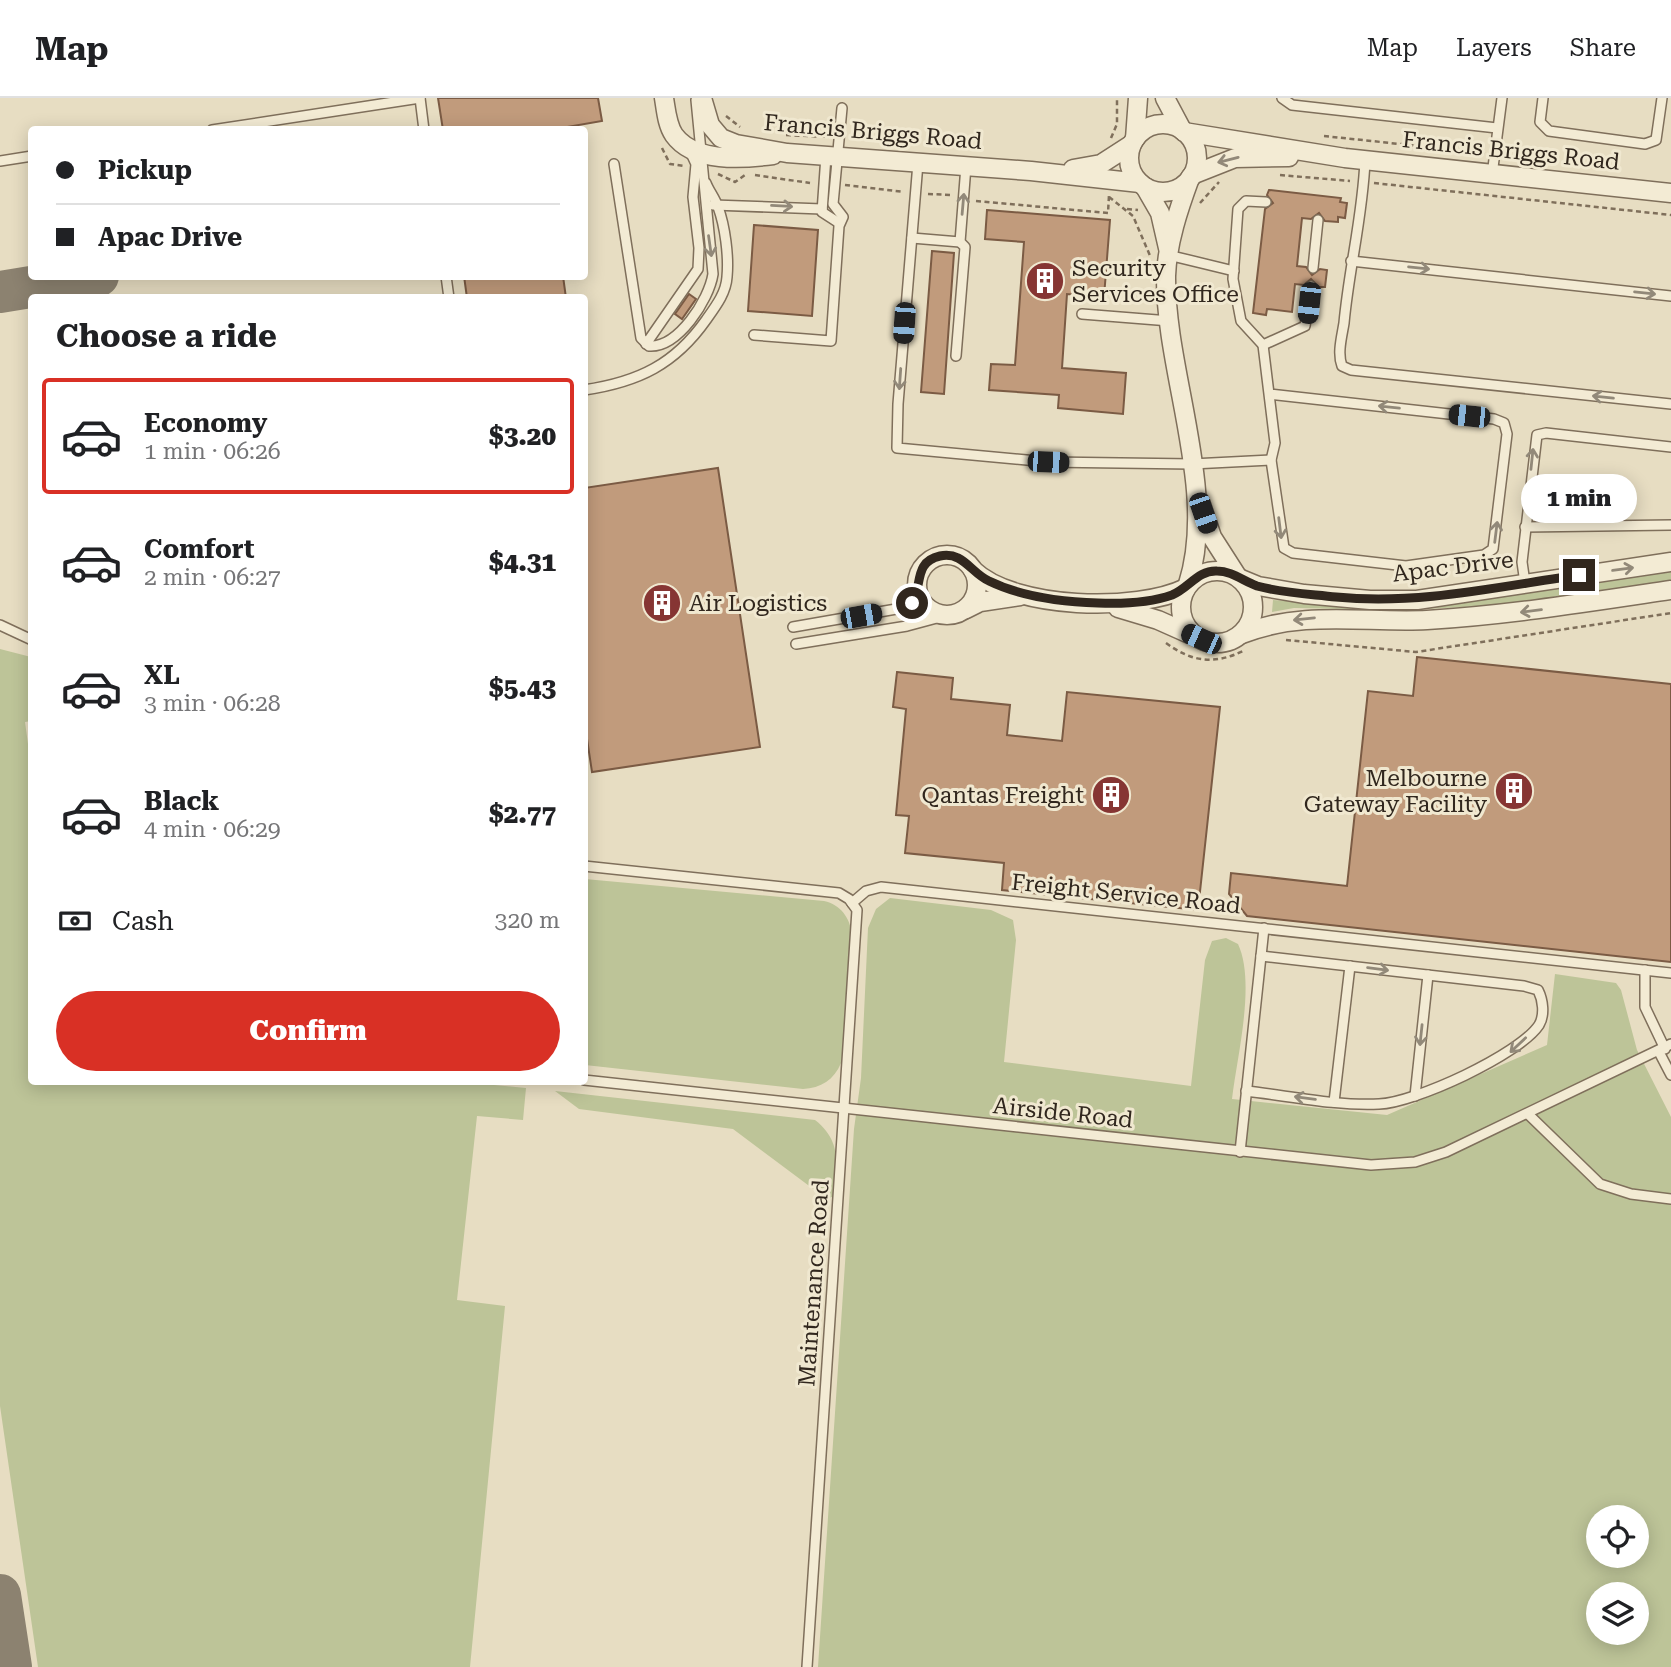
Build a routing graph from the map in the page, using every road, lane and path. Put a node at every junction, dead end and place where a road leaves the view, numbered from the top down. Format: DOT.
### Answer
graph roads {
  1 [pos="420,98"];
  2 [pos="664,98"];
  3 [pos="696,98"];
  4 [pos="702,98"];
  5 [pos="1117,98"];
  6 [pos="1138,98"];
  7 [pos="1165,98"];
  8 [pos="1282,98"];
  9 [pos="1502,98"];
  10 [pos="1543,98"];
  11 [pos="1662,98"];
  12 [pos="842,108"];
  13 [pos="720,111"];
  14 [pos="238,126"];
  15 [pos="424,126"];
  16 [pos="1497,128"];
  17 [pos="1183,131"];
  18 [pos="746,132"];
  19 [pos="786,135"];
  20 [pos="1320,136"];
  21 [pos="840,138"];
  22 [pos="1133,142"];
  23 [pos="686,146"];
  24 [pos="787,153"];
  25 [pos="1494,154"];
  26 [pos="28,157"];
  27 [pos="831,157"];
  28 [pos="1345,158"];
  29 [pos="1365,160"];
  30 [pos="0,161"];
  31 [pos="918,163"];
  32 [pos="614,164"];
  33 [pos="967,166"];
  34 [pos="704,167"];
  35 [pos="1031,171"];
  36 [pos="1492,174"];
  37 [pos="1274,175"];
  38 [pos="1191,176"];
  39 [pos="1085,177"];
  40 [pos="1108,179"];
  41 [pos="1364,181"];
  42 [pos="823,184"];
  43 [pos="834,184"];
  44 [pos="1142,185"];
  45 [pos="915,193"];
  46 [pos="1671,193"];
  47 [pos="964,196"];
  48 [pos="1266,202"];
  49 [pos="717,205"];
  50 [pos="705,206"];
  51 [pos="694,207"];
  52 [pos="822,209"];
  53 [pos="1671,215"];
  54 [pos="841,220"];
  55 [pos="1318,220"];
  56 [pos="912,238"];
  57 [pos="960,242"];
  58 [pos="1169,253"];
  59 [pos="1351,261"];
  60 [pos="1313,268"];
  61 [pos="1234,271"];
  62 [pos="1167,281"];
  63 [pos="1311,286"];
  64 [pos="1671,296"];
  65 [pos="1082,314"];
  66 [pos="1171,321"];
  67 [pos="754,335"];
  68 [pos="646,344"];
  69 [pos="1263,345"];
  70 [pos="956,356"];
  71 [pos="588,389"];
  72 [pos="1269,394"];
  73 [pos="1671,404"];
  74 [pos="1671,447"];
  75 [pos="1271,460"];
  76 [pos="1192,464"];
  77 [pos="1195,489"];
  78 [pos="1671,525"];
  79 [pos="1525,527"];
  80 [pos="1671,562"];
  81 [pos="974,570"];
  82 [pos="1239,578"];
  83 [pos="1525,583"];
  84 [pos="1187,586"];
  85 [pos="917,588"];
  86 [pos="1671,590"];
  87 [pos="1034,596"];
  88 [pos="1098,603"];
  89 [pos="957,612"];
  90 [pos="0,625"];
  91 [pos="793,627"];
  92 [pos="1242,634"];
  93 [pos="28,637"];
  94 [pos="1201,639"];
  95 [pos="796,644"];
  96 [pos="588,866"];
  97 [pos="852,903"];
  98 [pos="1264,928"];
  99 [pos="1261,956"];
  100 [pos="1350,966"];
  101 [pos="1646,970"];
  102 [pos="1671,972"];
  103 [pos="1428,975"];
  104 [pos="1665,1048"];
  105 [pos="1671,1075"];
  106 [pos="588,1080"];
  107 [pos="1246,1091"];
  108 [pos="1415,1096"];
  109 [pos="1334,1102"];
  110 [pos="846,1109"];
  111 [pos="1528,1114"];
  112 [pos="1240,1152"];
  113 [pos="1671,1199"];
  114 [pos="807,1667"];
  1 -- 14 [label="lane"];
  1 -- 15 [label="lane"];
  2 -- 23 [label="street"];
  3 -- 34 [label="lane"];
  4 -- 24 [label="street, Francis Briggs Road"];
  5 -- 40 [label="path"];
  6 -- 22 [label="street"];
  7 -- 17 [label="street"];
  8 -- 16 [label="lane"];
  9 -- 16 [label="lane"];
  10 -- 11 [label="lane"];
  12 -- 21 [label="lane"];
  13 -- 18 [label="path"];
  16 -- 25 [label="lane"];
  17 -- 22 [label="street"];
  17 -- 28 [label="street, Francis Briggs Road"];
  17 -- 38 [label="street"];
  19 -- 21 [label="path"];
  20 -- 25 [label="path"];
  21 -- 27 [label="lane"];
  22 -- 40 [label="street, Francis Briggs Road"];
  22 -- 44 [label="street"];
  23 -- 34 [label="street"];
  23 -- 51 [label="lane"];
  24 -- 27 [label="street, Francis Briggs Road"];
  24 -- 34 [label="street"];
  25 -- 36 [label="lane"];
  26 -- 30 [label="lane"];
  27 -- 31 [label="street, Francis Briggs Road"];
  27 -- 42 [label="lane"];
  27 -- 43 [label="lane"];
  28 -- 29 [label="street, Francis Briggs Road"];
  28 -- 38 [label="street, Francis Briggs Road, one-way"];
  29 -- 36 [label="street, Francis Briggs Road"];
  29 -- 41 [label="lane"];
  31 -- 33 [label="street, Francis Briggs Road"];
  31 -- 45 [label="lane"];
  32 -- 68 [label="lane"];
  33 -- 35 [label="street, Francis Briggs Road"];
  33 -- 47 [label="lane"];
  34 -- 42 [label="path"];
  34 -- 49 [label="lane"];
  34 -- 50 [label="lane"];
  35 -- 39 [label="street, Francis Briggs Road"];
  35 -- 40 [label="street, Francis Briggs Road"];
  36 -- 46 [label="street, Francis Briggs Road"];
  37 -- 41 [label="path"];
  38 -- 44 [label="street"];
  38 -- 58 [label="street"];
  39 -- 40 [label="street, Francis Briggs Road"];
  39 -- 40 [label="path"];
  40 -- 44 [label="street, Francis Briggs Road"];
  40 -- 47 [label="path"];
  40 -- 62 [label="path"];
  41 -- 53 [label="path"];
  41 -- 59 [label="lane"];
  42 -- 52 [label="lane"];
  43 -- 45 [label="path"];
  43 -- 54 [label="lane"];
  44 -- 58 [label="street"];
  45 -- 47 [label="path"];
  45 -- 56 [label="lane"];
  57 -- 47 [label="lane, one-way"];
  48 -- 61 [label="lane"];
  49 -- 50 [label="lane"];
  49 -- 52 [label="lane, one-way"];
  49 -- 71 [label="lane"];
  50 -- 51 [label="lane"];
  50 -- 68 [label="lane, one-way"];
  51 -- 68 [label="lane"];
  52 -- 54 [label="lane"];
  54 -- 67 [label="lane"];
  55 -- 60 [label="lane"];
  56 -- 57 [label="lane"];
  56 -- 76 [label="lane, one-way"];
  57 -- 70 [label="lane"];
  58 -- 61 [label="lane"];
  58 -- 62 [label="street"];
  59 -- 64 [label="lane, one-way"];
  73 -- 59 [label="lane, one-way"];
  61 -- 69 [label="lane"];
  62 -- 66 [label="street"];
  63 -- 69 [label="lane"];
  65 -- 66 [label="lane"];
  66 -- 76 [label="street"];
  69 -- 72 [label="lane"];
  72 -- 75 [label="lane"];
  75 -- 72 [label="lane, one-way"];
  79 -- 74 [label="lane, one-way"];
  75 -- 76 [label="lane"];
  76 -- 77 [label="street"];
  77 -- 82 [label="street"];
  77 -- 84 [label="street"];
  78 -- 79 [label="lane"];
  79 -- 83 [label="lane"];
  83 -- 80 [label="street, Apac Drive, one-way"];
  81 -- 85 [label="street"];
  81 -- 87 [label="street"];
  81 -- 89 [label="street"];
  82 -- 83 [label="street, Apac Drive"];
  82 -- 84 [label="street"];
  82 -- 92 [label="street"];
  84 -- 88 [label="street"];
  84 -- 94 [label="street"];
  85 -- 89 [label="street"];
  85 -- 91 [label="lane"];
  86 -- 92 [label="street, Apac Drive, one-way"];
  87 -- 88 [label="street"];
  87 -- 89 [label="street"];
  88 -- 94 [label="street"];
  89 -- 95 [label="lane"];
  90 -- 93 [label="lane"];
  92 -- 94 [label="street"];
  96 -- 97 [label="lane"];
  97 -- 98 [label="lane, Freight Service Road"];
  97 -- 110 [label="lane, Maintenance Road"];
  98 -- 99 [label="lane"];
  98 -- 101 [label="lane, Freight Service Road"];
  99 -- 100 [label="lane"];
  99 -- 107 [label="lane"];
  100 -- 103 [label="lane, one-way"];
  100 -- 109 [label="lane"];
  101 -- 102 [label="lane, Freight Service Road"];
  101 -- 104 [label="lane"];
  103 -- 108 [label="lane, one-way"];
  103 -- 108 [label="lane, one-way"];
  104 -- 105 [label="lane"];
  104 -- 111 [label="lane, Airside Road"];
  106 -- 110 [label="lane, Airside Road"];
  109 -- 107 [label="lane, one-way"];
  107 -- 112 [label="lane"];
  108 -- 109 [label="lane"];
  110 -- 112 [label="lane, Airside Road"];
  110 -- 114 [label="lane, Maintenance Road"];
  111 -- 112 [label="lane, Airside Road"];
  111 -- 113 [label="lane"];
}
